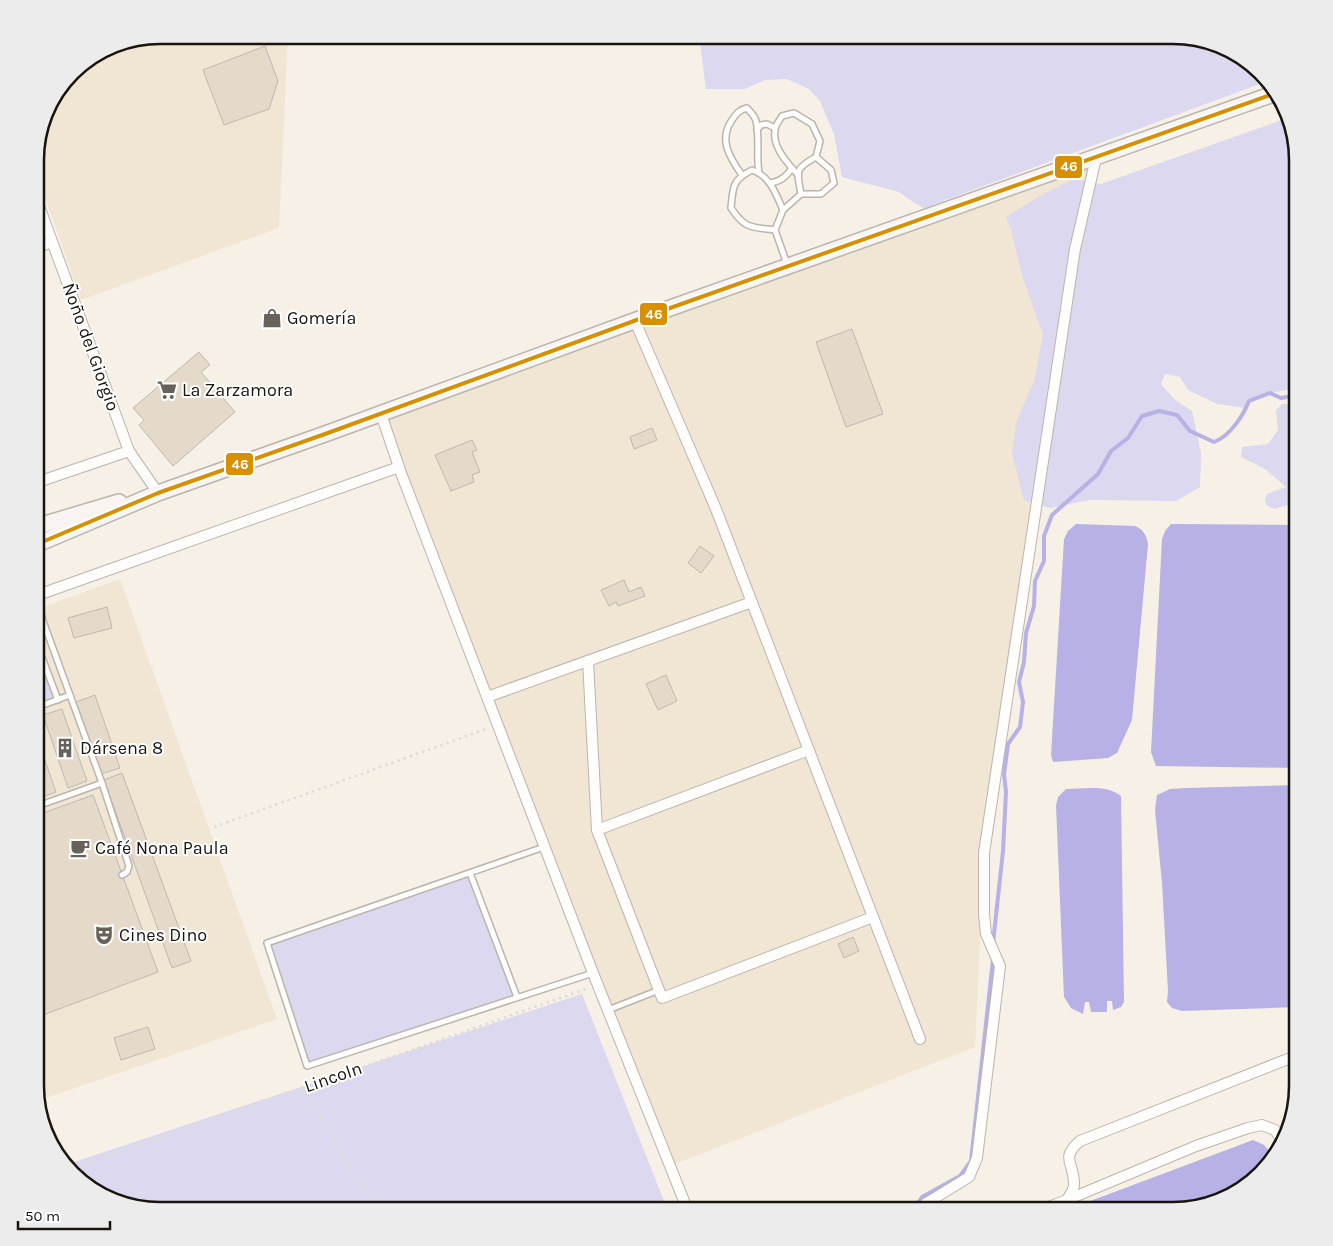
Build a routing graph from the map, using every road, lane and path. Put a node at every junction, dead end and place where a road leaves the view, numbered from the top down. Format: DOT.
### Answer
graph roads {
  1 [pos="1270,95"];
  2 [pos="775,128"];
  3 [pos="757,130"];
  4 [pos="816,157"];
  5 [pos="1096,158"];
  6 [pos="792,168"];
  7 [pos="759,172"];
  8 [pos="798,174"];
  9 [pos="742,175"];
  10 [pos="770,183"];
  11 [pos="801,194"];
  12 [pos="784,210"];
  13 [pos="44,220"];
  14 [pos="775,230"];
  15 [pos="52,242"];
  16 [pos="44,245"];
  17 [pos="788,267"];
  18 [pos="639,320"];
  19 [pos="381,414"];
  20 [pos="129,451"];
  21 [pos="399,467"];
  22 [pos="44,481"];
  23 [pos="158,493"];
  24 [pos="44,524"];
  25 [pos="44,541"];
  26 [pos="44,594"];
  27 [pos="752,602"];
  28 [pos="44,623"];
  29 [pos="588,661"];
  30 [pos="44,663"];
  31 [pos="70,696"];
  32 [pos="487,697"];
  33 [pos="58,700"];
  34 [pos="44,705"];
  35 [pos="498,725"];
  36 [pos="809,750"];
  37 [pos="102,783"];
  38 [pos="44,803"];
  39 [pos="214,827"];
  40 [pos="597,830"];
  41 [pos="544,847"];
  42 [pos="470,872"];
  43 [pos="122,875"];
  44 [pos="873,917"];
  45 [pos="593,973"];
  46 [pos="598,985"];
  47 [pos="659,990"];
  48 [pos="517,998"];
  49 [pos="608,1010"];
  50 [pos="920,1039"];
  51 [pos="1289,1059"];
  52 [pos="304,1088"];
  53 [pos="1278,1135"];
  54 [pos="77,1167"];
  55 [pos="1067,1200"];
  56 [pos="379,1202"];
  57 [pos="684,1202"];
  58 [pos="928,1202"];
  59 [pos="1062,1202"];
  1 -- 5 [label="main road"];
  2 -- 3 [label="lane"];
  2 -- 4 [label="lane"];
  2 -- 6 [label="lane"];
  3 -- 7 [label="lane"];
  3 -- 9 [label="lane"];
  4 -- 8 [label="lane"];
  4 -- 11 [label="lane"];
  5 -- 17 [label="main road"];
  5 -- 58 [label="street"];
  6 -- 8 [label="lane"];
  6 -- 10 [label="lane"];
  7 -- 9 [label="lane"];
  7 -- 10 [label="lane"];
  8 -- 11 [label="lane"];
  9 -- 14 [label="lane"];
  10 -- 12 [label="lane"];
  11 -- 12 [label="lane"];
  12 -- 14 [label="lane"];
  13 -- 15 [label="street, Ñoño del Giorgio"];
  14 -- 17 [label="lane"];
  15 -- 16 [label="street"];
  15 -- 20 [label="street, Ñoño del Giorgio"];
  17 -- 18 [label="main road"];
  18 -- 19 [label="main road"];
  18 -- 27 [label="street"];
  19 -- 21 [label="street"];
  19 -- 23 [label="main road"];
  20 -- 22 [label="street"];
  20 -- 23 [label="street, Ñoño del Giorgio"];
  21 -- 26 [label="street"];
  21 -- 32 [label="street"];
  23 -- 24 [label="main road"];
  23 -- 25 [label="main road"];
  27 -- 29 [label="street"];
  27 -- 36 [label="street"];
  28 -- 31 [label="lane"];
  29 -- 32 [label="street"];
  29 -- 40 [label="street"];
  30 -- 33 [label="lane"];
  31 -- 33 [label="lane"];
  31 -- 37 [label="lane"];
  32 -- 35 [label="street"];
  33 -- 34 [label="lane"];
  35 -- 39 [label="path"];
  35 -- 41 [label="street"];
  36 -- 40 [label="street"];
  36 -- 44 [label="street"];
  37 -- 38 [label="lane"];
  37 -- 43 [label="lane"];
  40 -- 47 [label="street"];
  41 -- 42 [label="lane"];
  41 -- 45 [label="street"];
  42 -- 48 [label="lane"];
  42 -- 48 [label="lane"];
  44 -- 47 [label="street"];
  44 -- 50 [label="street"];
  45 -- 46 [label="street"];
  45 -- 48 [label="lane"];
  46 -- 49 [label="street"];
  46 -- 52 [label="path, Lincoln"];
  47 -- 49 [label="lane"];
  49 -- 57 [label="street"];
  51 -- 55 [label="street"];
  52 -- 54 [label="path, Lincoln"];
  52 -- 56 [label="path"];
  53 -- 55 [label="street"];
  55 -- 59 [label="street"];
}
